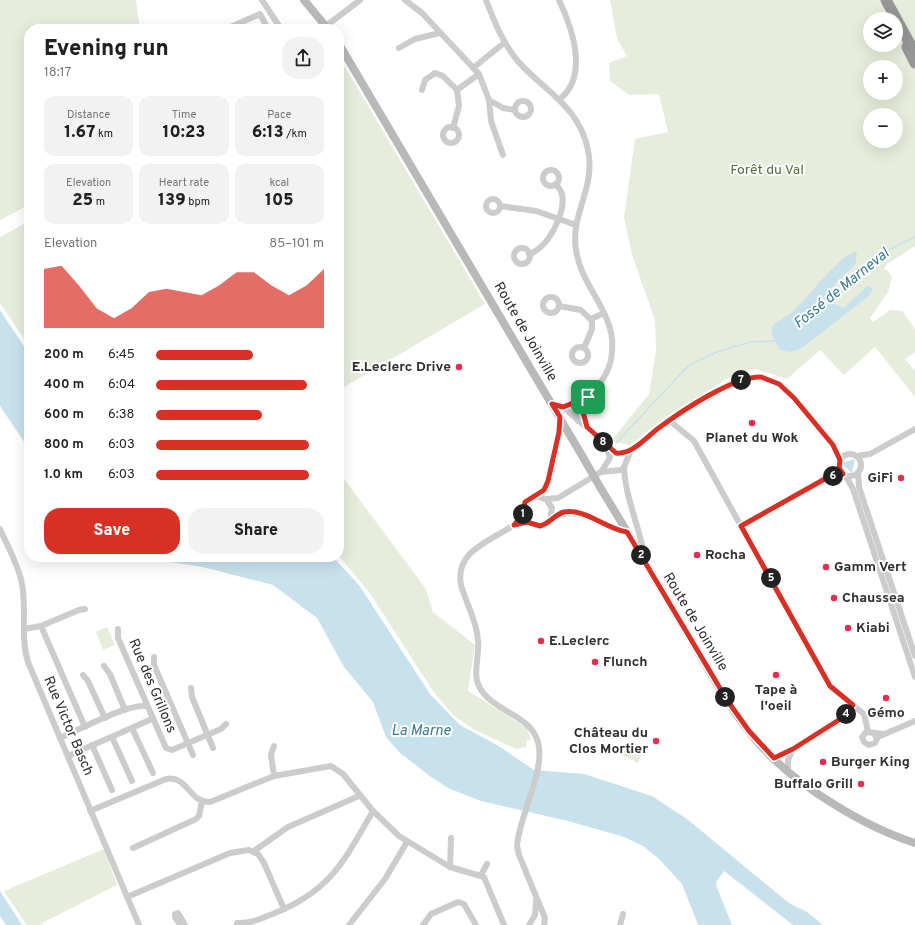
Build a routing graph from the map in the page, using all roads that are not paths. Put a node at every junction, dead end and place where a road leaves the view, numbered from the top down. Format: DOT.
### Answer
graph roads {
  1 [pos="262,0"];
  2 [pos="304,0"];
  3 [pos="360,0"];
  4 [pos="405,0"];
  5 [pos="486,0"];
  6 [pos="559,0"];
  7 [pos="881,0"];
  8 [pos="886,0"];
  9 [pos="888,12"];
  10 [pos="237,24"];
  11 [pos="265,24"];
  12 [pos="278,24"];
  13 [pos="324,24"];
  14 [pos="332,24"];
  15 [pos="440,33"];
  16 [pos="903,40"];
  17 [pos="504,43"];
  18 [pos="399,48"];
  19 [pos="344,52"];
  20 [pos="915,53"];
  21 [pos="915,63"];
  22 [pos="473,68"];
  23 [pos="479,74"];
  24 [pos="422,90"];
  25 [pos="457,90"];
  26 [pos="560,99"];
  27 [pos="489,100"];
  28 [pos="515,110"];
  29 [pos="453,128"];
  30 [pos="503,155"];
  31 [pos="556,184"];
  32 [pos="500,206"];
  33 [pos="559,218"];
  34 [pos="576,225"];
  35 [pos="529,254"];
  36 [pos="559,306"];
  37 [pos="604,313"];
  38 [pos="591,319"];
  39 [pos="584,348"];
  40 [pos="588,397"];
  41 [pos="581,400"];
  42 [pos="552,404"];
  43 [pos="563,407"];
  44 [pos="560,417"];
  45 [pos="669,420"];
  46 [pos="578,421"];
  47 [pos="587,427"];
  48 [pos="915,429"];
  49 [pos="606,445"];
  50 [pos="833,445"];
  51 [pos="631,450"];
  52 [pos="618,454"];
  53 [pos="847,454"];
  54 [pos="870,454"];
  55 [pos="857,456"];
  56 [pos="609,460"];
  57 [pos="839,463"];
  58 [pos="625,464"];
  59 [pos="861,465"];
  60 [pos="614,470"];
  61 [pos="601,472"];
  62 [pos="858,473"];
  63 [pos="845,475"];
  64 [pos="830,476"];
  65 [pos="535,496"];
  66 [pos="558,498"];
  67 [pos="546,499"];
  68 [pos="552,508"];
  69 [pos="523,514"];
  70 [pos="551,518"];
  71 [pos="527,522"];
  72 [pos="514,525"];
  73 [pos="741,526"];
  74 [pos="0,530"];
  75 [pos="627,532"];
  76 [pos="645,562"];
  77 [pos="85,609"];
  78 [pos="42,626"];
  79 [pos="24,629"];
  80 [pos="118,629"];
  81 [pos="915,656"];
  82 [pos="154,657"];
  83 [pos="104,666"];
  84 [pos="83,675"];
  85 [pos="915,677"];
  86 [pos="191,688"];
  87 [pos="853,705"];
  88 [pos="147,706"];
  89 [pos="125,710"];
  90 [pos="105,718"];
  91 [pos="152,719"];
  92 [pos="915,721"];
  93 [pos="226,724"];
  94 [pos="915,725"];
  95 [pos="907,726"];
  96 [pos="85,727"];
  97 [pos="132,728"];
  98 [pos="207,734"];
  99 [pos="112,737"];
  100 [pos="60,738"];
  101 [pos="187,743"];
  102 [pos="92,746"];
  103 [pos="274,746"];
  104 [pos="213,748"];
  105 [pos="793,749"];
  106 [pos="193,755"];
  107 [pos="68,756"];
  108 [pos="774,758"];
  109 [pos="788,771"];
  110 [pos="153,772"];
  111 [pos="274,776"];
  112 [pos="132,781"];
  113 [pos="112,790"];
  114 [pos="359,796"];
  115 [pos="202,801"];
  116 [pos="90,811"];
  117 [pos="372,812"];
  118 [pos="450,838"];
  119 [pos="407,842"];
  120 [pos="913,843"];
  121 [pos="133,848"];
  122 [pos="254,851"];
  123 [pos="487,864"];
  124 [pos="450,867"];
  125 [pos="481,875"];
  126 [pos="127,897"];
  127 [pos="536,899"];
  128 [pos="284,909"];
  129 [pos="623,914"];
  130 [pos="544,917"];
  131 [pos="532,922"];
  132 [pos="237,923"];
  133 [pos="139,925"];
  134 [pos="349,925"];
  135 [pos="422,925"];
  136 [pos="476,925"];
  137 [pos="504,925"];
  138 [pos="544,925"];
  139 [pos="548,925"];
  140 [pos="620,925"];
  1 -- 12 [label="street"];
  2 -- 13 [label="main road"];
  3 -- 14 [label="street"];
  4 -- 15 [label="street"];
  5 -- 17 [label="street"];
  6 -- 26 [label="street"];
  7 -- 9 [label="highway"];
  8 -- 20 [label="highway"];
  10 -- 11 [label="street"];
  15 -- 18 [label="street"];
  15 -- 22 [label="street"];
  16 -- 21 [label="highway"];
  17 -- 22 [label="street"];
  17 -- 26 [label="street"];
  19 -- 42 [label="main road, Route de Joinville"];
  22 -- 23 [label="street"];
  23 -- 25 [label="street"];
  23 -- 27 [label="street"];
  24 -- 25 [label="street"];
  25 -- 29 [label="street"];
  26 -- 34 [label="street"];
  27 -- 28 [label="street"];
  27 -- 30 [label="street"];
  31 -- 33 [label="street"];
  32 -- 33 [label="street"];
  33 -- 34 [label="street"];
  33 -- 35 [label="street"];
  34 -- 37 [label="street"];
  36 -- 38 [label="street"];
  37 -- 38 [label="street"];
  37 -- 40 [label="street"];
  38 -- 39 [label="street"];
  40 -- 41 [label="street"];
  40 -- 47 [label="street"];
  41 -- 43 [label="street"];
  41 -- 46 [label="street"];
  42 -- 43 [label="street"];
  42 -- 44 [label="main road, Route de Joinville"];
  43 -- 46 [label="street"];
  44 -- 65 [label="street"];
  44 -- 75 [label="main road, Route de Joinville, bridge"];
  45 -- 50 [label="street"];
  45 -- 51 [label="street"];
  45 -- 73 [label="street"];
  46 -- 47 [label="street"];
  47 -- 49 [label="street"];
  48 -- 54 [label="street"];
  49 -- 52 [label="street"];
  49 -- 56 [label="street"];
  50 -- 53 [label="street"];
  50 -- 57 [label="street"];
  51 -- 52 [label="street"];
  51 -- 58 [label="street"];
  52 -- 56 [label="street"];
  52 -- 58 [label="street"];
  53 -- 55 [label="street"];
  53 -- 57 [label="street"];
  54 -- 55 [label="street"];
  54 -- 59 [label="street"];
  55 -- 59 [label="street"];
  56 -- 60 [label="street"];
  56 -- 61 [label="street"];
  57 -- 63 [label="street"];
  57 -- 64 [label="street"];
  58 -- 60 [label="street"];
  58 -- 76 [label="street"];
  59 -- 62 [label="street"];
  60 -- 61 [label="street"];
  61 -- 66 [label="street"];
  62 -- 63 [label="street"];
  62 -- 81 [label="street"];
  63 -- 64 [label="street"];
  63 -- 85 [label="street"];
  64 -- 73 [label="street"];
  65 -- 67 [label="street"];
  65 -- 69 [label="street"];
  66 -- 67 [label="street"];
  66 -- 68 [label="street"];
  67 -- 68 [label="street"];
  68 -- 70 [label="street"];
  69 -- 71 [label="street"];
  69 -- 72 [label="street"];
  70 -- 71 [label="street"];
  70 -- 75 [label="street"];
  71 -- 72 [label="street"];
  72 -- 127 [label="street"];
  73 -- 87 [label="street"];
  74 -- 79 [label="street, Rue Victor Basch"];
  75 -- 76 [label="main road, Route de Joinville"];
  76 -- 108 [label="main road, Route de Joinville"];
  77 -- 78 [label="street"];
  78 -- 79 [label="street"];
  78 -- 96 [label="street"];
  79 -- 100 [label="street, Rue Victor Basch"];
  80 -- 88 [label="street, Rue des Grillons"];
  82 -- 101 [label="street"];
  83 -- 89 [label="street"];
  84 -- 90 [label="street"];
  86 -- 98 [label="street"];
  87 -- 95 [label="street"];
  87 -- 105 [label="street"];
  88 -- 89 [label="street"];
  88 -- 91 [label="street, Rue des Grillons"];
  89 -- 90 [label="street"];
  90 -- 96 [label="street"];
  91 -- 97 [label="street"];
  91 -- 101 [label="street, Rue des Grillons"];
  92 -- 95 [label="street"];
  93 -- 98 [label="street"];
  94 -- 95 [label="street"];
  96 -- 100 [label="street"];
  97 -- 99 [label="street"];
  97 -- 110 [label="street"];
  98 -- 101 [label="street"];
  98 -- 104 [label="street"];
  99 -- 102 [label="street"];
  99 -- 112 [label="street"];
  100 -- 107 [label="street, Rue Victor Basch"];
  101 -- 106 [label="street"];
  102 -- 107 [label="street"];
  102 -- 113 [label="street"];
  103 -- 111 [label="street"];
  105 -- 108 [label="street"];
  105 -- 109 [label="street"];
  107 -- 116 [label="street, Rue Victor Basch"];
  108 -- 109 [label="main road, Route de Joinville"];
  109 -- 120 [label="main road, Route de Joinville"];
  111 -- 114 [label="street"];
  111 -- 115 [label="street"];
  114 -- 117 [label="street"];
  114 -- 122 [label="street"];
  115 -- 116 [label="street"];
  115 -- 121 [label="street"];
  116 -- 126 [label="street, Rue Victor Basch"];
  117 -- 119 [label="street"];
  117 -- 128 [label="street"];
  118 -- 124 [label="street"];
  119 -- 124 [label="street"];
  119 -- 134 [label="street"];
  122 -- 126 [label="street"];
  122 -- 128 [label="street"];
  123 -- 125 [label="street"];
  124 -- 125 [label="street"];
  125 -- 137 [label="street"];
  126 -- 133 [label="street, Rue Victor Basch"];
  127 -- 130 [label="street"];
  127 -- 131 [label="street"];
  128 -- 132 [label="street"];
  129 -- 140 [label="street"];
  130 -- 131 [label="street"];
  130 -- 138 [label="street"];
  130 -- 139 [label="street"];
  135 -- 136 [label="street"];
}
